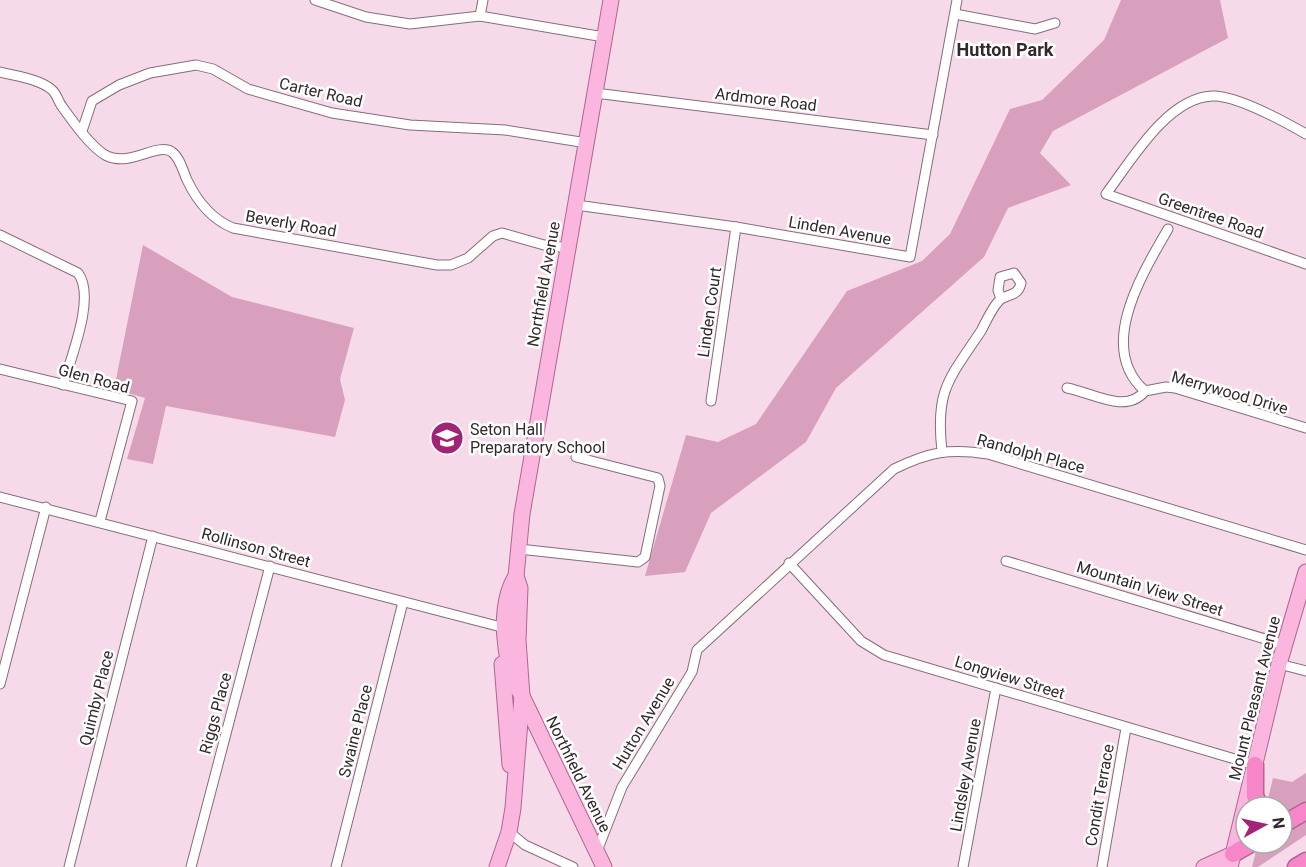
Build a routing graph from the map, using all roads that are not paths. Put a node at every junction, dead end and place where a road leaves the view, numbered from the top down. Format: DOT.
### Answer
graph roads {
  1 [pos="315,0"];
  2 [pos="483,0"];
  3 [pos="611,0"];
  4 [pos="957,0"];
  5 [pos="955,14"];
  6 [pos="480,16"];
  7 [pos="1055,23"];
  8 [pos="604,38"];
  9 [pos="0,72"];
  10 [pos="595,93"];
  11 [pos="82,131"];
  12 [pos="1306,134"];
  13 [pos="933,135"];
  14 [pos="587,142"];
  15 [pos="576,205"];
  16 [pos="736,227"];
  17 [pos="1168,229"];
  18 [pos="0,235"];
  19 [pos="568,248"];
  20 [pos="1306,264"];
  21 [pos="1001,300"];
  22 [pos="0,369"];
  23 [pos="63,384"];
  24 [pos="1067,388"];
  25 [pos="1145,392"];
  26 [pos="711,401"];
  27 [pos="1306,428"];
  28 [pos="942,450"];
  29 [pos="576,457"];
  30 [pos="0,496"];
  31 [pos="46,507"];
  32 [pos="100,521"];
  33 [pos="153,536"];
  34 [pos="519,549"];
  35 [pos="1306,550"];
  36 [pos="1006,561"];
  37 [pos="789,563"];
  38 [pos="270,566"];
  39 [pos="1306,572"];
  40 [pos="516,576"];
  41 [pos="403,602"];
  42 [pos="505,628"];
  43 [pos="1285,645"];
  44 [pos="702,646"];
  45 [pos="1279,664"];
  46 [pos="1306,671"];
  47 [pos="0,684"];
  48 [pos="996,688"];
  49 [pos="522,696"];
  50 [pos="1126,728"];
  51 [pos="548,750"];
  52 [pos="1255,765"];
  53 [pos="513,783"];
  54 [pos="1256,795"];
  55 [pos="509,832"];
  56 [pos="597,851"];
  57 [pos="1232,861"];
  58 [pos="1306,861"];
  59 [pos="69,867"];
  60 [pos="191,867"];
  61 [pos="336,867"];
  62 [pos="497,867"];
  63 [pos="573,867"];
  64 [pos="604,867"];
  65 [pos="963,867"];
  66 [pos="1102,867"];
  67 [pos="1204,867"];
  68 [pos="1296,867"];
  1 -- 6 [label="street"];
  2 -- 6 [label="street"];
  3 -- 8 [label="main road, Northfield Avenue"];
  4 -- 5 [label="street, Linden Avenue"];
  5 -- 7 [label="street"];
  5 -- 13 [label="street, Linden Avenue"];
  6 -- 8 [label="street"];
  8 -- 10 [label="main road, Northfield Avenue"];
  9 -- 11 [label="street, Beverly Road"];
  10 -- 13 [label="street, Ardmore Road"];
  10 -- 14 [label="main road, Northfield Avenue"];
  11 -- 14 [label="street, Carter Road"];
  11 -- 19 [label="street, Beverly Road"];
  12 -- 20 [label="street, Greentree Road"];
  13 -- 16 [label="street, Linden Avenue"];
  14 -- 15 [label="main road, Northfield Avenue"];
  15 -- 16 [label="street, Linden Avenue"];
  15 -- 19 [label="main road, Northfield Avenue"];
  16 -- 26 [label="street, Linden Court"];
  17 -- 25 [label="street"];
  18 -- 23 [label="street"];
  19 -- 34 [label="main road, Northfield Avenue"];
  21 -- 28 [label="street"];
  22 -- 23 [label="street, Glen Road"];
  23 -- 32 [label="street, Glen Road"];
  24 -- 25 [label="street, Merrywood Drive"];
  25 -- 27 [label="street, Merrywood Drive"];
  28 -- 35 [label="street, Randolph Place"];
  28 -- 37 [label="street, Randolph Place"];
  29 -- 34 [label="street"];
  30 -- 31 [label="street, Rollinson Street"];
  31 -- 32 [label="street, Rollinson Street"];
  31 -- 47 [label="street"];
  32 -- 33 [label="street, Rollinson Street"];
  33 -- 38 [label="street, Rollinson Street"];
  33 -- 59 [label="street, Quimby Place"];
  34 -- 40 [label="main road, Northfield Avenue"];
  36 -- 43 [label="street, Mountain View Street"];
  37 -- 44 [label="street, Randolph Place"];
  37 -- 48 [label="street, Longview Street"];
  38 -- 41 [label="street, Rollinson Street"];
  38 -- 60 [label="street, Riggs Place"];
  39 -- 43 [label="main road, Mount Pleasant Avenue"];
  40 -- 42 [label="main road, Northfield Avenue"];
  40 -- 49 [label="main road, Northfield Avenue"];
  41 -- 42 [label="street, Rollinson Street"];
  41 -- 61 [label="street, Swaine Place"];
  42 -- 49 [label="main road, Northfield Avenue"];
  42 -- 53 [label="main road"];
  43 -- 45 [label="main road, Mount Pleasant Avenue"];
  44 -- 56 [label="street, Hutton Avenue"];
  45 -- 46 [label="street"];
  45 -- 52 [label="main road, Mount Pleasant Avenue"];
  48 -- 50 [label="street, Longview Street"];
  48 -- 65 [label="street, Lindsley Avenue"];
  49 -- 51 [label="main road, Northfield Avenue"];
  49 -- 53 [label="main road"];
  50 -- 52 [label="street, Longview Street"];
  50 -- 66 [label="street, Condit Terrace"];
  51 -- 53 [label="main road"];
  51 -- 56 [label="main road, Northfield Avenue"];
  52 -- 54 [label="highway"];
  52 -- 57 [label="main road, Mount Pleasant Avenue"];
  53 -- 55 [label="main road"];
  55 -- 62 [label="main road"];
  55 -- 63 [label="street"];
  56 -- 64 [label="main road, Northfield Avenue"];
  57 -- 67 [label="main road"];
  58 -- 68 [label="highway"];
}
